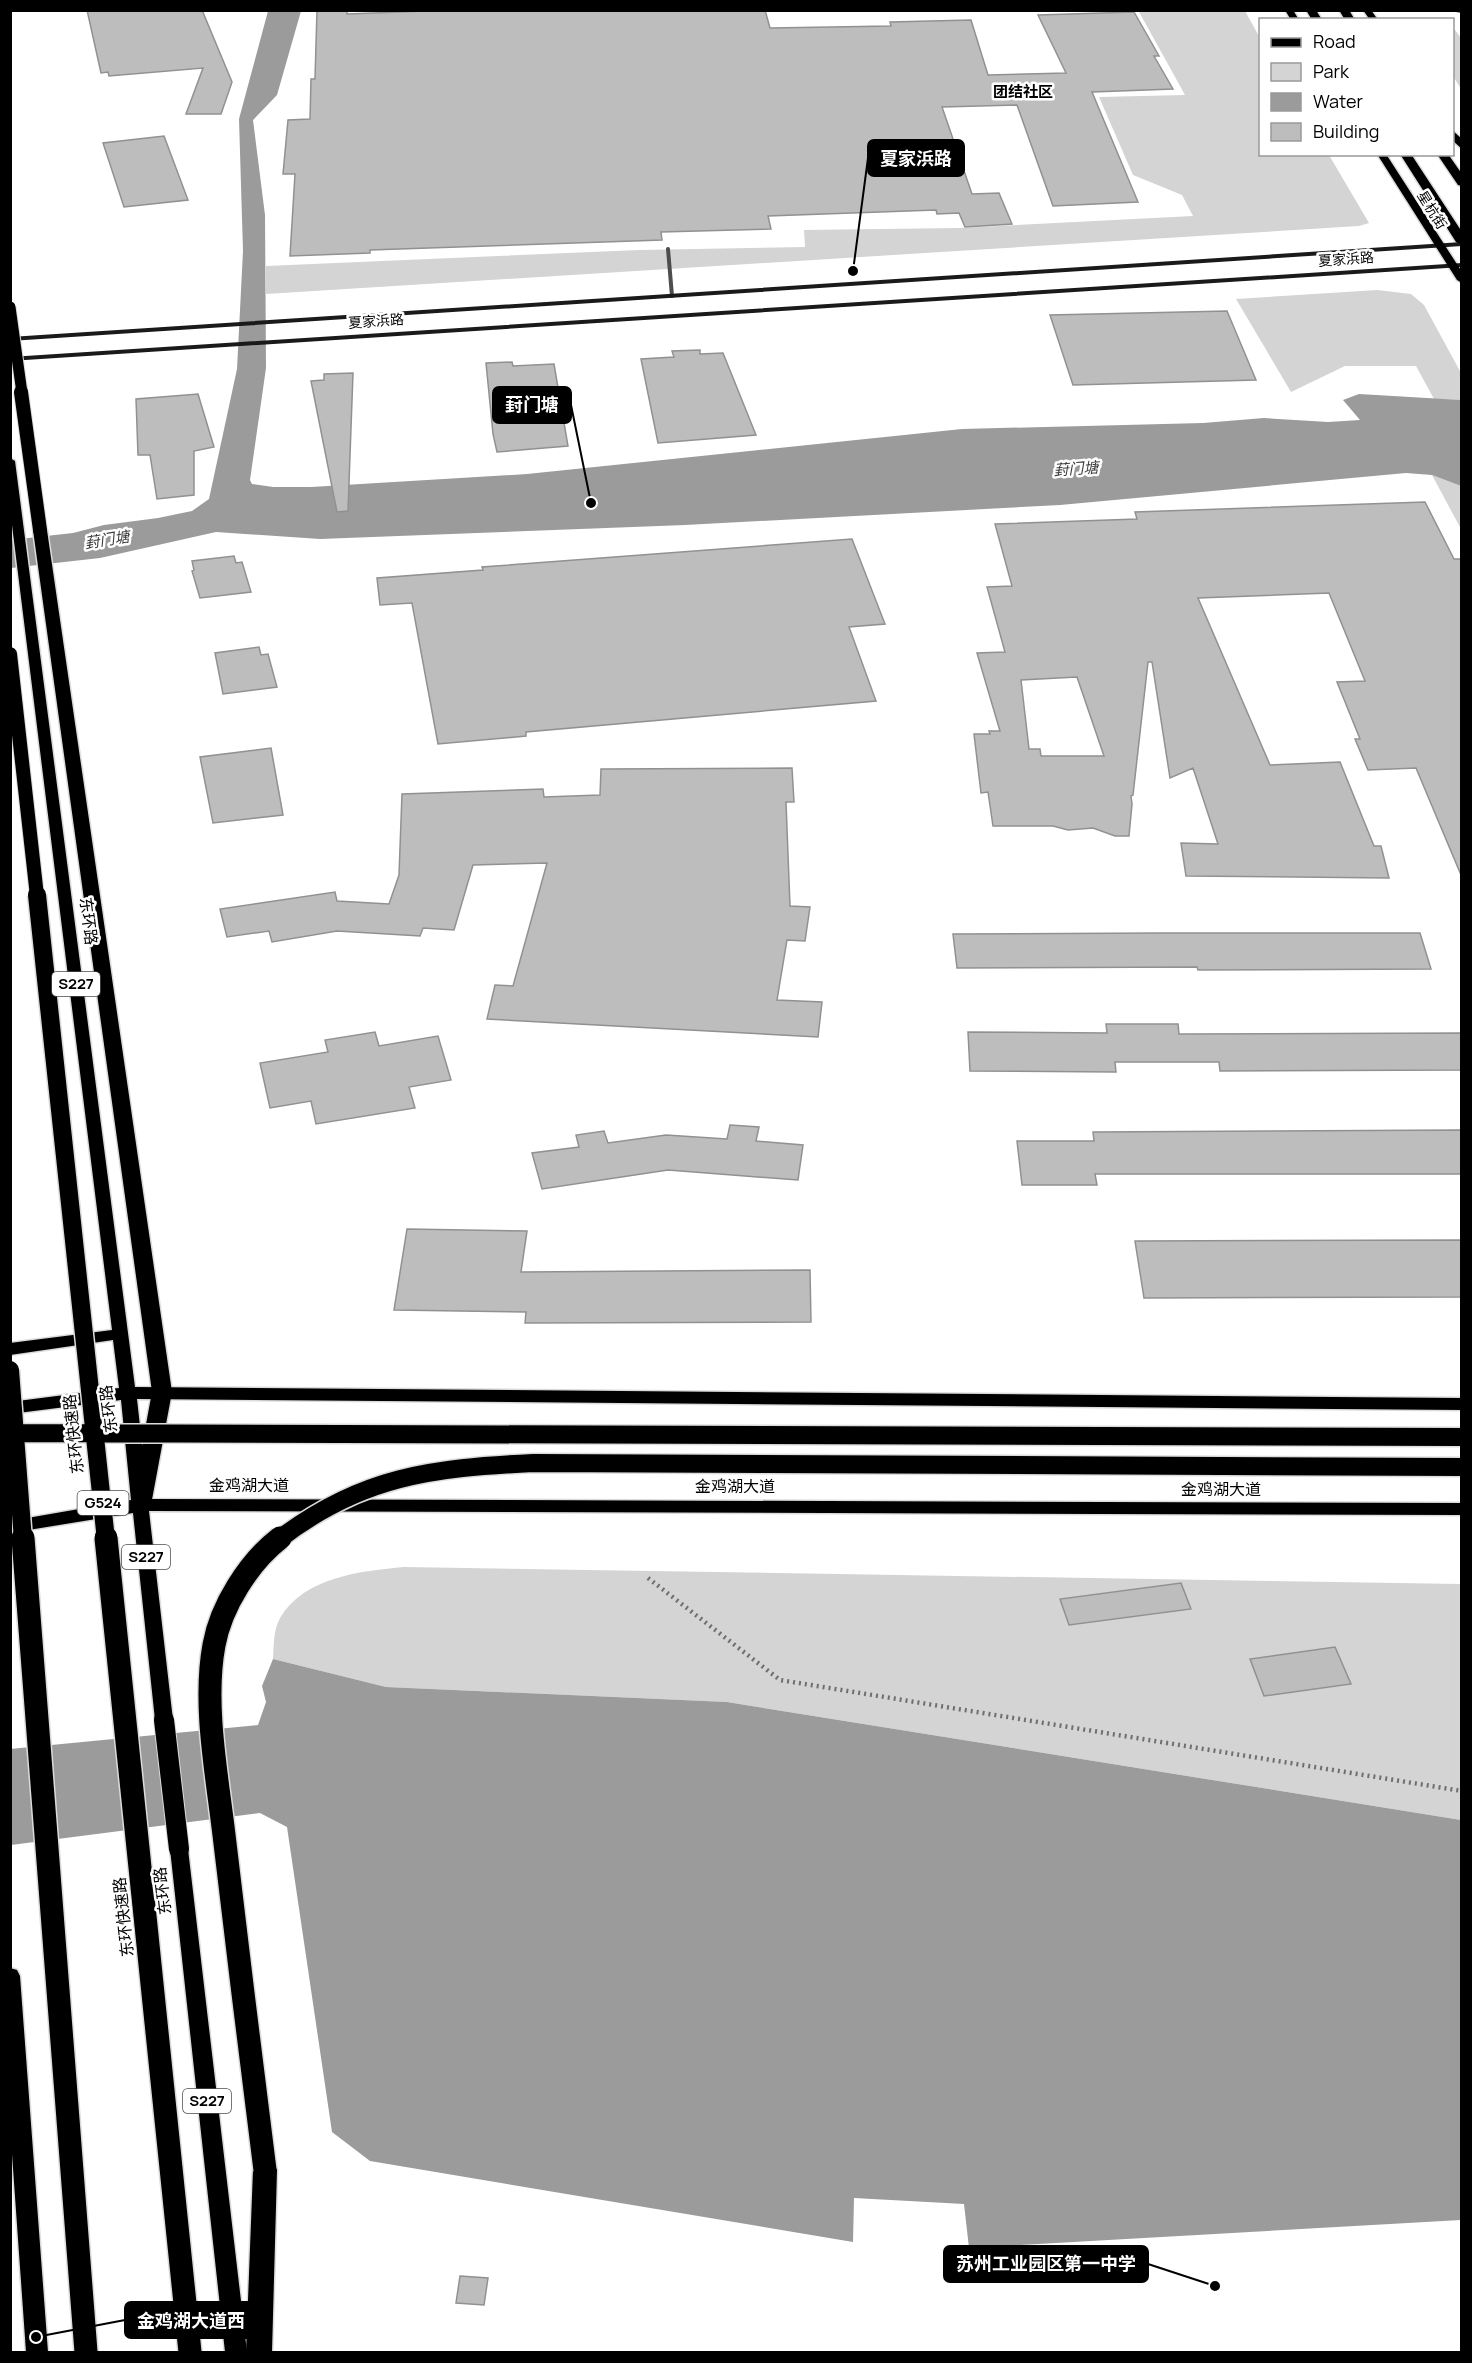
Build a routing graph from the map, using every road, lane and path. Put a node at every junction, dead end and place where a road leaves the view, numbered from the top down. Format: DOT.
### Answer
graph roads {
  1 [pos="1448,10"];
  2 [pos="1461,11"];
  3 [pos="1382,156"];
  4 [pos="1406,156"];
  5 [pos="1443,156"];
  6 [pos="1461,183"];
  7 [pos="1461,243"];
  8 [pos="1439,246"];
  9 [pos="668,249"];
  10 [pos="1457,265"];
  11 [pos="926,280"];
  12 [pos="1461,280"];
  13 [pos="672,296"];
  14 [pos="936,299"];
  15 [pos="10,307"];
  16 [pos="10,339"];
  17 [pos="10,359"];
  18 [pos="10,461"];
  19 [pos="10,654"];
  20 [pos="120,1334"];
  21 [pos="10,1349"];
  22 [pos="10,1370"];
  23 [pos="162,1392"];
  24 [pos="128,1393"];
  25 [pos="1461,1404"];
  26 [pos="10,1408"];
  27 [pos="10,1433"];
  28 [pos="1461,1437"];
  29 [pos="1461,1467"];
  30 [pos="141,1505"];
  31 [pos="1461,1509"];
  32 [pos="10,1527"];
  33 [pos="648,1578"];
  34 [pos="1461,1791"];
  35 [pos="10,1976"];
  36 [pos="37,2352"];
  37 [pos="86,2352"];
  38 [pos="190,2352"];
  39 [pos="236,2352"];
  40 [pos="259,2352"];
  1 -- 2 [label="main road"];
  3 -- 8 [label="main road, 星杭街"];
  4 -- 7 [label="highway"];
  5 -- 6 [label="highway"];
  7 -- 8 [label="main road, 夏家浜路"];
  8 -- 10 [label="main road, 星杭街"];
  8 -- 11 [label="main road, 夏家浜路"];
  9 -- 13 [label="street"];
  10 -- 12 [label="main road, 星杭街"];
  10 -- 14 [label="main road, 夏家浜路"];
  11 -- 13 [label="main road, 夏家浜路"];
  11 -- 14 [label="main road"];
  13 -- 16 [label="main road, 夏家浜路"];
  14 -- 17 [label="main road, 夏家浜路"];
  15 -- 23 [label="highway, bridge"];
  18 -- 20 [label="main road, 东环路 / S227"];
  19 -- 38 [label="highway, 东环快速路 / G524, bridge"];
  20 -- 21 [label="main road"];
  20 -- 24 [label="main road, 东环路 / S227"];
  22 -- 37 [label="highway, bridge"];
  23 -- 24 [label="main road"];
  23 -- 25 [label="main road"];
  23 -- 30 [label="highway"];
  24 -- 26 [label="main road"];
  24 -- 30 [label="main road, 东环路 / S227"];
  27 -- 28 [label="highway, bridge"];
  29 -- 40 [label="highway, bridge"];
  30 -- 31 [label="main road, 金鸡湖大道"];
  30 -- 32 [label="main road, 金鸡湖大道"];
  30 -- 39 [label="main road, 东环路 / S227, bridge"];
  33 -- 34 [label="path"];
  35 -- 36 [label="main road"];
}
